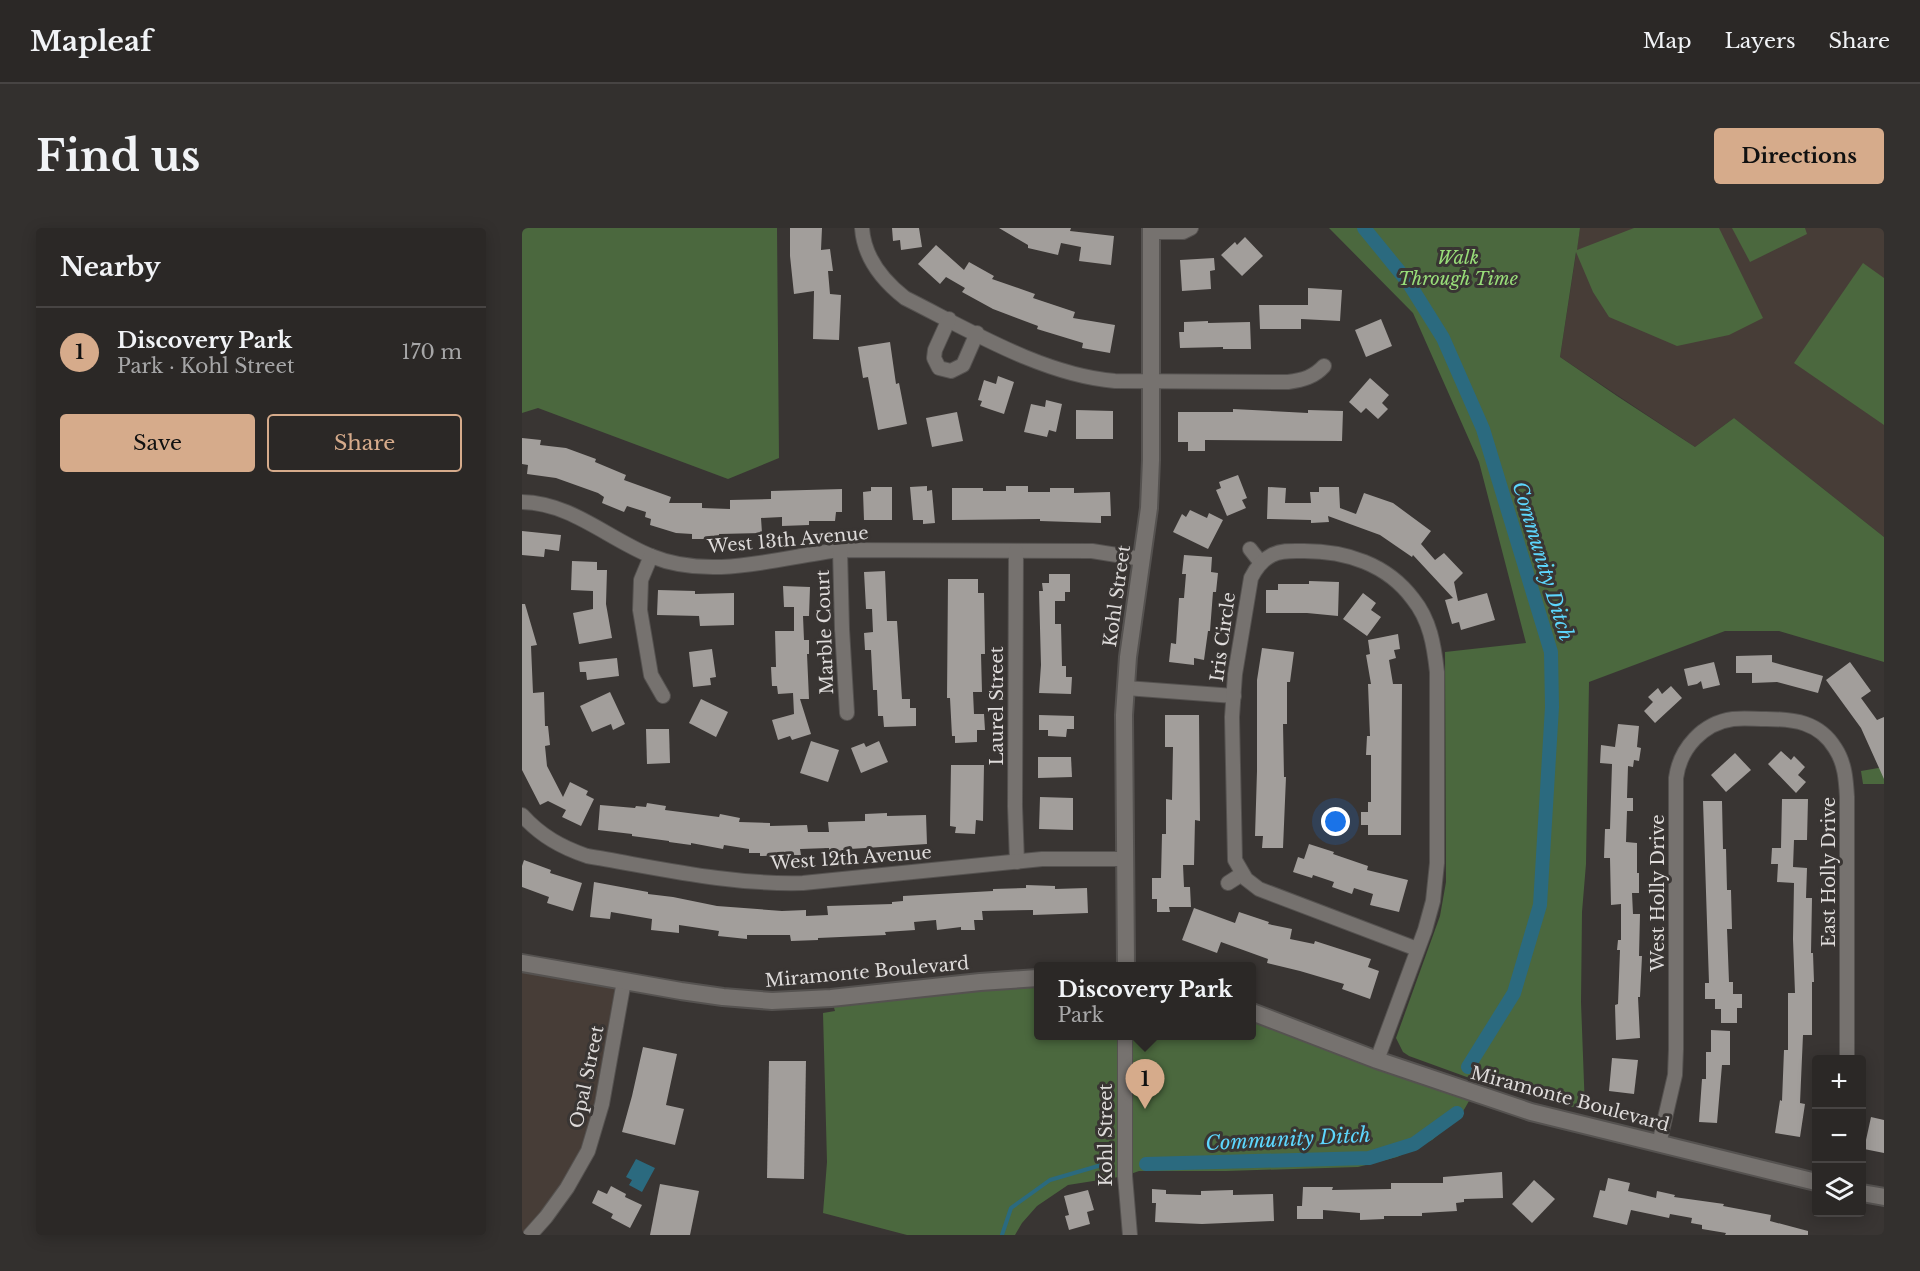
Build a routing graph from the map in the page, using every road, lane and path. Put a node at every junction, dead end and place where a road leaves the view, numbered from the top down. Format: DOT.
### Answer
graph roads {
  1 [pos="861,228"];
  2 [pos="1191,228"];
  3 [pos="1150,230"];
  4 [pos="949,319"];
  5 [pos="977,333"];
  6 [pos="1324,366"];
  7 [pos="1150,381"];
  8 [pos="522,502"];
  9 [pos="1250,549"];
  10 [pos="840,550"];
  11 [pos="1016,551"];
  12 [pos="651,556"];
  13 [pos="1142,559"];
  14 [pos="1262,562"];
  15 [pos="1126,688"];
  16 [pos="663,696"];
  17 [pos="1234,696"];
  18 [pos="847,713"];
  19 [pos="1783,719"];
  20 [pos="522,815"];
  21 [pos="1125,859"];
  22 [pos="1017,862"];
  23 [pos="1242,874"];
  24 [pos="1228,883"];
  25 [pos="1417,949"];
  26 [pos="1126,962"];
  27 [pos="522,963"];
  28 [pos="1034,978"];
  29 [pos="624,981"];
  30 [pos="1256,1014"];
  31 [pos="1125,1040"];
  32 [pos="1847,1055"];
  33 [pos="1377,1060"];
  34 [pos="1659,1144"];
  35 [pos="1812,1181"];
  36 [pos="1866,1194"];
  37 [pos="1884,1197"];
  38 [pos="530,1235"];
  39 [pos="1130,1235"];
  1 -- 4 [label="street"];
  2 -- 3 [label="street, Kohl Street"];
  3 -- 7 [label="street, Kohl Street"];
  4 -- 5 [label="street"];
  4 -- 5 [label="street"];
  5 -- 7 [label="street"];
  6 -- 7 [label="street"];
  7 -- 13 [label="street, Kohl Street"];
  8 -- 12 [label="street, West 13th Avenue"];
  9 -- 14 [label="street"];
  10 -- 11 [label="street, West 13th Avenue"];
  10 -- 12 [label="street, West 13th Avenue"];
  10 -- 18 [label="street, Marble Court"];
  11 -- 13 [label="street, West 13th Avenue"];
  11 -- 22 [label="street, Laurel Street"];
  12 -- 16 [label="street"];
  13 -- 15 [label="street, Kohl Street"];
  14 -- 17 [label="street, Iris Circle"];
  14 -- 25 [label="street"];
  15 -- 17 [label="street"];
  15 -- 21 [label="street, Kohl Street"];
  17 -- 23 [label="street, Iris Circle"];
  19 -- 32 [label="street, East Holly Drive"];
  19 -- 34 [label="street, West Holly Drive"];
  20 -- 22 [label="street, West 12th Avenue"];
  21 -- 22 [label="street, West 12th Avenue"];
  21 -- 26 [label="street, Kohl Street"];
  23 -- 24 [label="street"];
  23 -- 25 [label="street"];
  25 -- 33 [label="street"];
  27 -- 29 [label="street, Miramonte Boulevard"];
  28 -- 29 [label="street, Miramonte Boulevard"];
  29 -- 38 [label="street, Opal Street"];
  30 -- 33 [label="street, Miramonte Boulevard"];
  31 -- 39 [label="street, Kohl Street"];
  33 -- 34 [label="street, Miramonte Boulevard"];
  34 -- 35 [label="street, Miramonte Boulevard"];
  36 -- 37 [label="street"];
}
